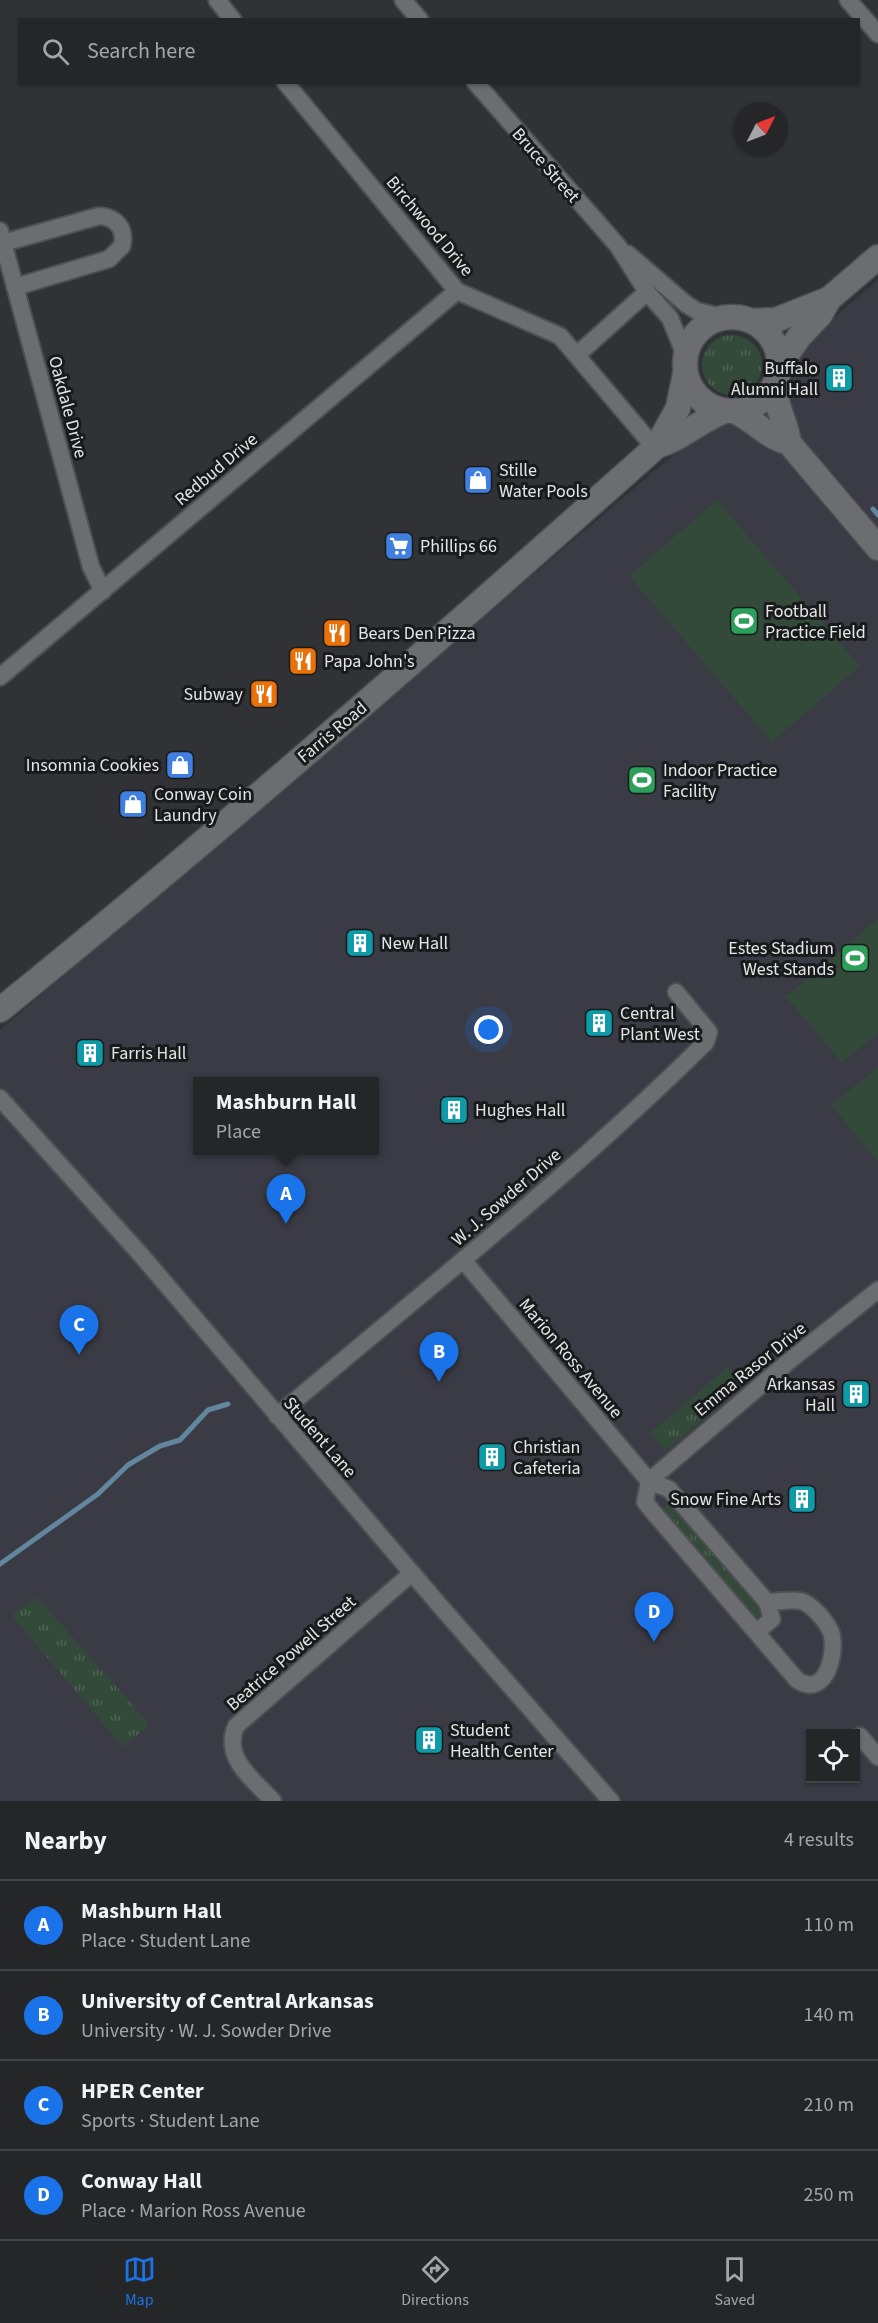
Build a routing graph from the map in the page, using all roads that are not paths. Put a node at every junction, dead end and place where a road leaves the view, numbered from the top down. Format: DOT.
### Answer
graph roads {
  1 [pos="217,0"];
  2 [pos="848,0"];
  3 [pos="407,1"];
  4 [pos="231,18"];
  5 [pos="419,18"];
  6 [pos="878,34"];
  7 [pos="287,84"];
  8 [pos="477,84"];
  9 [pos="2,237"];
  10 [pos="618,246"];
  11 [pos="878,257"];
  12 [pos="15,287"];
  13 [pos="457,291"];
  14 [pos="647,292"];
  15 [pos="829,299"];
  16 [pos="725,318"];
  17 [pos="751,321"];
  18 [pos="578,354"];
  19 [pos="685,364"];
  20 [pos="777,375"];
  21 [pos="731,411"];
  22 [pos="789,443"];
  23 [pos="656,447"];
  24 [pos="878,549"];
  25 [pos="104,591"];
  26 [pos="0,677"];
  27 [pos="676,992"];
  28 [pos="0,1010"];
  29 [pos="0,1098"];
  30 [pos="463,1260"];
  31 [pos="878,1290"];
  32 [pos="277,1416"];
  33 [pos="649,1481"];
  34 [pos="412,1573"];
  35 [pos="767,1602"];
  36 [pos="757,1632"];
  37 [pos="860,1736"];
  38 [pos="878,1757"];
  39 [pos="273,1801"];
  40 [pos="611,1801"];
  1 -- 4 [label="street"];
  2 -- 6 [label="street"];
  3 -- 5 [label="street"];
  7 -- 13 [label="street, Birchwood Drive"];
  8 -- 10 [label="street, Bruce Street"];
  9 -- 12 [label="street, Oakdale Drive"];
  9 -- 12 [label="street"];
  10 -- 14 [label="street, Bruce Street"];
  10 -- 16 [label="street, Bruce Street"];
  11 -- 15 [label="street"];
  12 -- 25 [label="street, Oakdale Drive"];
  13 -- 18 [label="street, Birchwood Drive"];
  13 -- 25 [label="street, Redbud Drive"];
  14 -- 18 [label="street"];
  14 -- 19 [label="street, Bruce Street"];
  15 -- 17 [label="street"];
  15 -- 20 [label="street"];
  16 -- 17 [label="street"];
  16 -- 19 [label="street"];
  17 -- 20 [label="street"];
  18 -- 23 [label="street, Birchwood Drive"];
  19 -- 21 [label="street"];
  19 -- 23 [label="street, Farris Road"];
  20 -- 21 [label="street"];
  20 -- 22 [label="street"];
  21 -- 22 [label="street"];
  21 -- 23 [label="street, Farris Road"];
  22 -- 24 [label="street"];
  23 -- 28 [label="street, Farris Road"];
  25 -- 26 [label="street, Redbud Drive"];
  27 -- 30 [label="street, W. J. Sowder Drive"];
  29 -- 32 [label="street, Student Lane"];
  30 -- 32 [label="street, W. J. Sowder Drive"];
  30 -- 33 [label="street, Marion Ross Avenue"];
  31 -- 33 [label="street, Emma Rasor Drive"];
  32 -- 34 [label="street, Student Lane"];
  33 -- 35 [label="street, Marion Ross Avenue"];
  33 -- 36 [label="street"];
  34 -- 39 [label="street, Beatrice Powell Street"];
  34 -- 40 [label="street, Student Lane"];
  35 -- 36 [label="street"];
  35 -- 36 [label="street"];
  37 -- 38 [label="street"];
}
